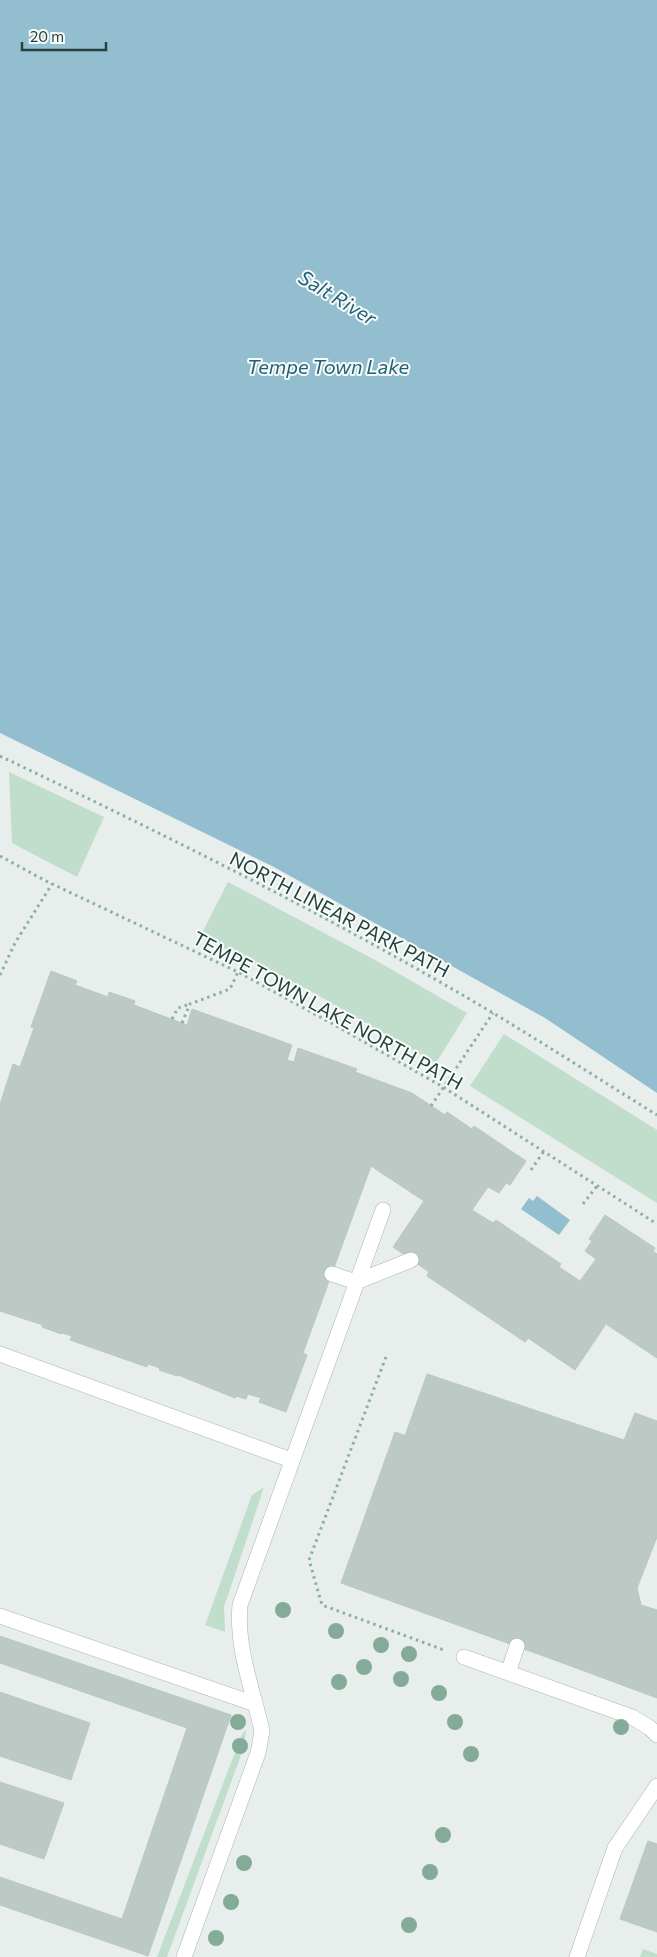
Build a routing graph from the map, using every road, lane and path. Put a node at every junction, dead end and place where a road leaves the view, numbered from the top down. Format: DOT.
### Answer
graph roads {
  1 [pos="0,756"];
  2 [pos="0,856"];
  3 [pos="52,884"];
  4 [pos="238,972"];
  5 [pos="0,975"];
  6 [pos="190,1004"];
  7 [pos="493,1013"];
  8 [pos="172,1020"];
  9 [pos="182,1023"];
  10 [pos="443,1087"];
  11 [pos="431,1106"];
  12 [pos="657,1115"];
  13 [pos="544,1151"];
  14 [pos="531,1170"];
  15 [pos="597,1186"];
  16 [pos="583,1204"];
  17 [pos="383,1210"];
  18 [pos="657,1224"];
  19 [pos="411,1260"];
  20 [pos="332,1274"];
  21 [pos="356,1282"];
  22 [pos="0,1354"];
  23 [pos="386,1357"];
  24 [pos="291,1460"];
  25 [pos="0,1616"];
  26 [pos="517,1646"];
  27 [pos="464,1657"];
  28 [pos="508,1673"];
  29 [pos="255,1704"];
  30 [pos="657,1735"];
  31 [pos="657,1786"];
  32 [pos="184,1957"];
  33 [pos="577,1957"];
  1 -- 7 [label="path, NORTH LINEAR PARK PATH"];
  2 -- 3 [label="path, TEMPE TOWN LAKE NORTH PATH"];
  3 -- 4 [label="path, TEMPE TOWN LAKE NORTH PATH"];
  3 -- 5 [label="path"];
  4 -- 6 [label="path"];
  4 -- 10 [label="path, TEMPE TOWN LAKE NORTH PATH"];
  6 -- 8 [label="path"];
  6 -- 9 [label="path"];
  7 -- 10 [label="path"];
  7 -- 12 [label="path, NORTH LINEAR PARK PATH"];
  10 -- 11 [label="path"];
  10 -- 13 [label="path, TEMPE TOWN LAKE NORTH PATH"];
  13 -- 14 [label="path"];
  13 -- 15 [label="path, TEMPE TOWN LAKE NORTH PATH"];
  15 -- 16 [label="path"];
  15 -- 18 [label="path, TEMPE TOWN LAKE NORTH PATH"];
  17 -- 21 [label="street"];
  19 -- 21 [label="street"];
  20 -- 21 [label="street"];
  21 -- 24 [label="street"];
  22 -- 24 [label="street"];
  23 -- 27 [label="path"];
  24 -- 29 [label="street"];
  25 -- 29 [label="street"];
  26 -- 28 [label="street"];
  27 -- 28 [label="street"];
  28 -- 30 [label="street"];
  29 -- 32 [label="street"];
  31 -- 33 [label="street"];
}
